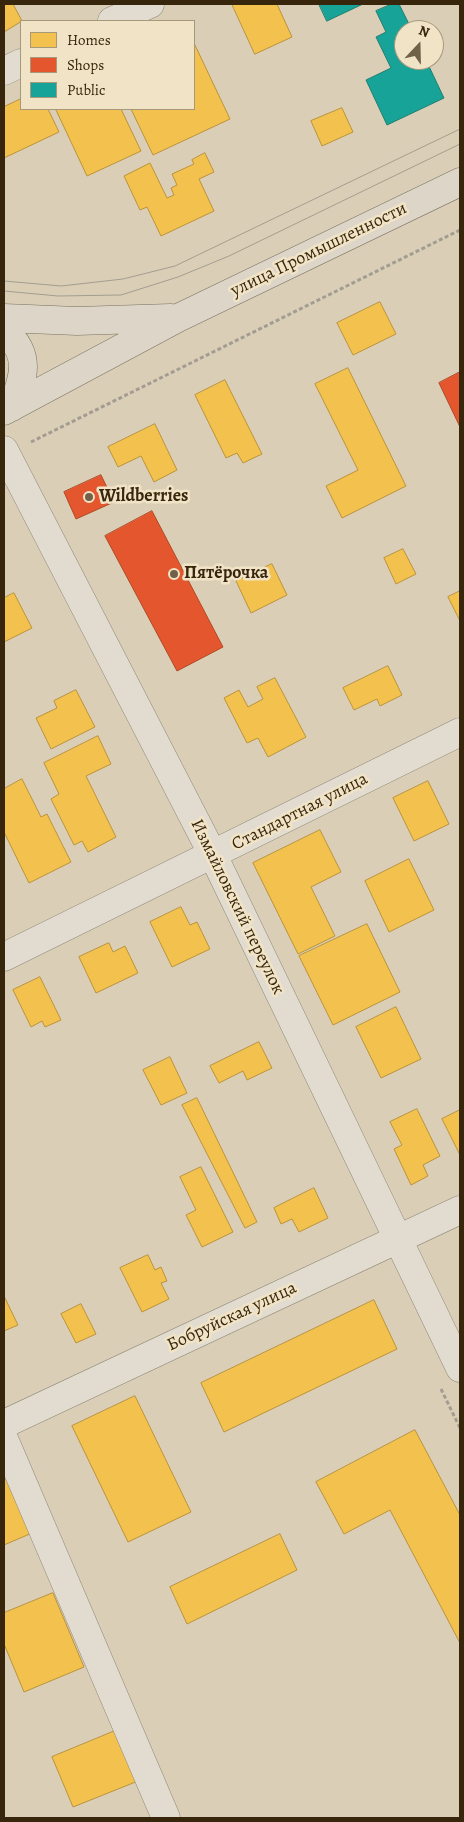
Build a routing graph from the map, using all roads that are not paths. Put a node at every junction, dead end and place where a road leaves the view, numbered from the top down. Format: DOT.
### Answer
graph roads {
  1 [pos="150,4"];
  2 [pos="114,20"];
  3 [pos="20,63"];
  4 [pos="4,71"];
  5 [pos="460,182"];
  6 [pos="4,318"];
  7 [pos="178,318"];
  8 [pos="4,331"];
  9 [pos="8,409"];
  10 [pos="5,453"];
  11 [pos="460,732"];
  12 [pos="213,855"];
  13 [pos="4,957"];
  14 [pos="460,1210"];
  15 [pos="397,1239"];
  16 [pos="460,1368"];
  17 [pos="4,1424"];
  18 [pos="4,1439"];
  19 [pos="166,1818"];
  1 -- 2 [label="street"];
  3 -- 4 [label="street"];
  5 -- 7 [label="main road, улица Промышленности"];
  6 -- 7 [label="main road, улица Промышленности"];
  7 -- 9 [label="main road, улица Промышленности"];
  8 -- 9 [label="main road"];
  10 -- 12 [label="street, Измайловский переулок"];
  11 -- 12 [label="street, Стандартная улица"];
  12 -- 13 [label="street, Стандартная улица"];
  12 -- 15 [label="street, Измайловский переулок"];
  14 -- 15 [label="street, Бобруйская улица"];
  15 -- 16 [label="street, Измайловский переулок"];
  15 -- 17 [label="street, Бобруйская улица"];
  18 -- 19 [label="street"];
}
